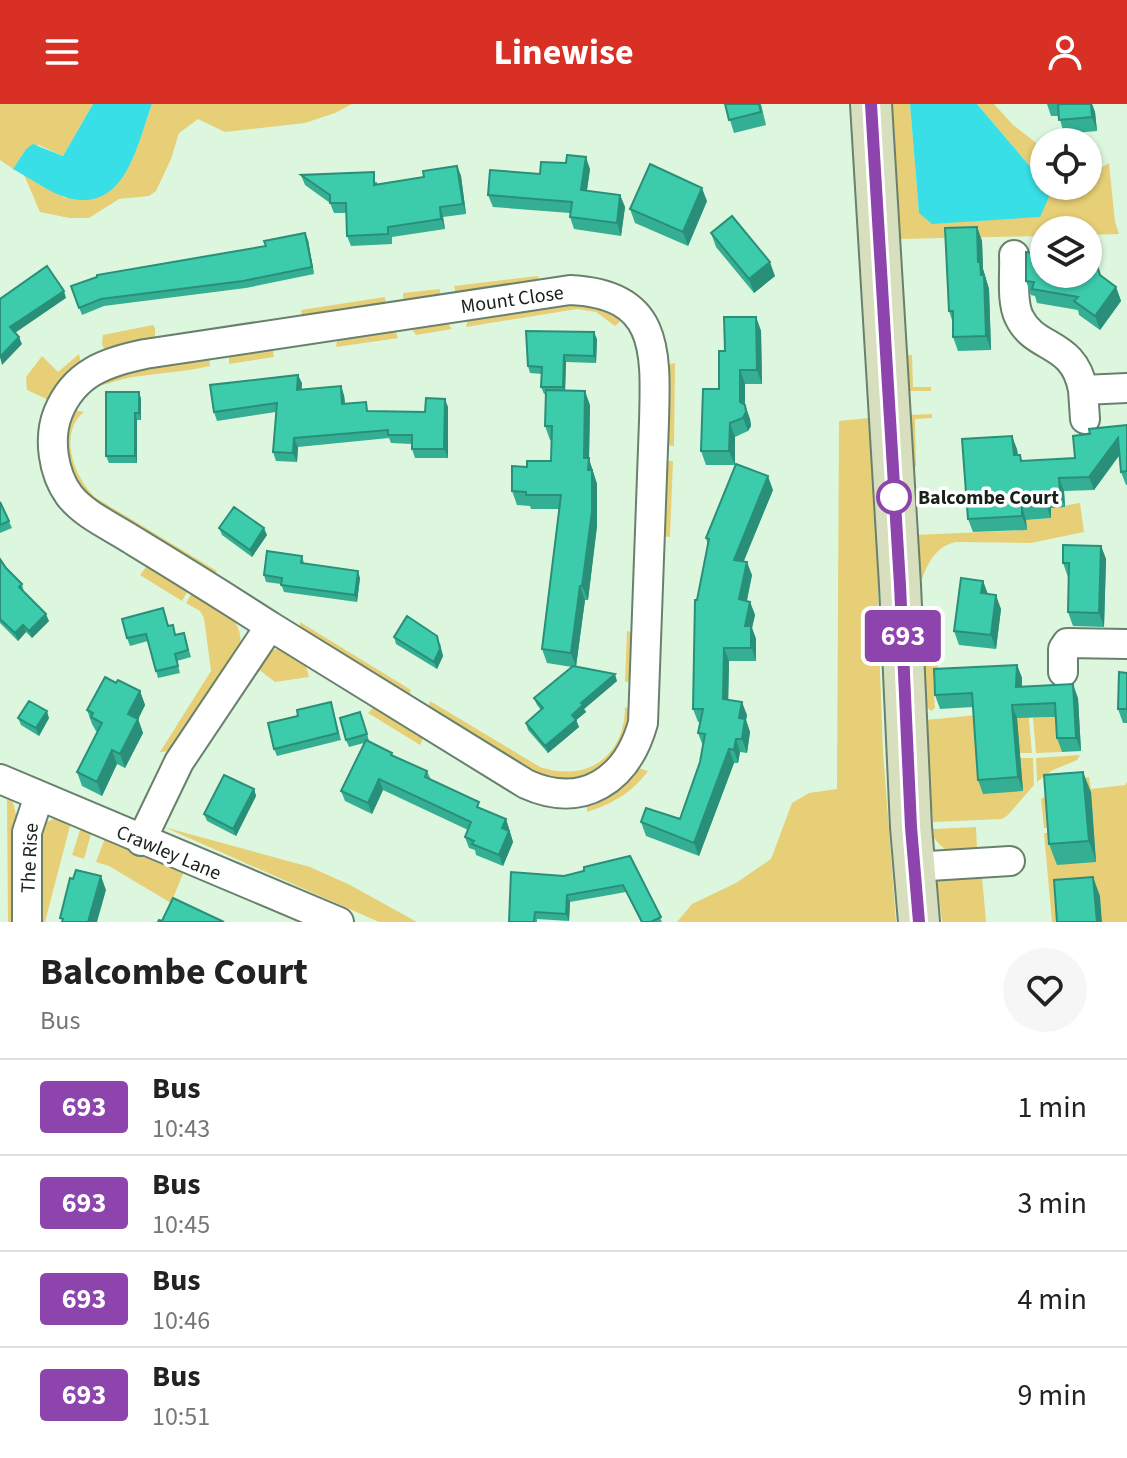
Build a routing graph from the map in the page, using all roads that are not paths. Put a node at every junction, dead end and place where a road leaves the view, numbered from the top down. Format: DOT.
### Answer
graph roads {
  1 [pos="871,104"];
  2 [pos="1014,255"];
  3 [pos="1127,388"];
  4 [pos="1083,390"];
  5 [pos="1085,419"];
  6 [pos="270,626"];
  7 [pos="1127,644"];
  8 [pos="1063,672"];
  9 [pos="0,779"];
  10 [pos="39,796"];
  11 [pos="141,841"];
  12 [pos="1010,861"];
  13 [pos="913,867"];
  14 [pos="27,922"];
  15 [pos="339,922"];
  16 [pos="919,922"];
  1 -- 13 [label="main road"];
  2 -- 4 [label="street"];
  3 -- 4 [label="street"];
  4 -- 5 [label="street"];
  6 -- 6 [label="street, Mount Close"];
  6 -- 11 [label="street"];
  7 -- 8 [label="street"];
  9 -- 10 [label="street, Crawley Lane"];
  10 -- 11 [label="street, Crawley Lane"];
  10 -- 14 [label="street, The Rise"];
  11 -- 15 [label="street, Crawley Lane"];
  12 -- 13 [label="street"];
  13 -- 16 [label="main road"];
}
